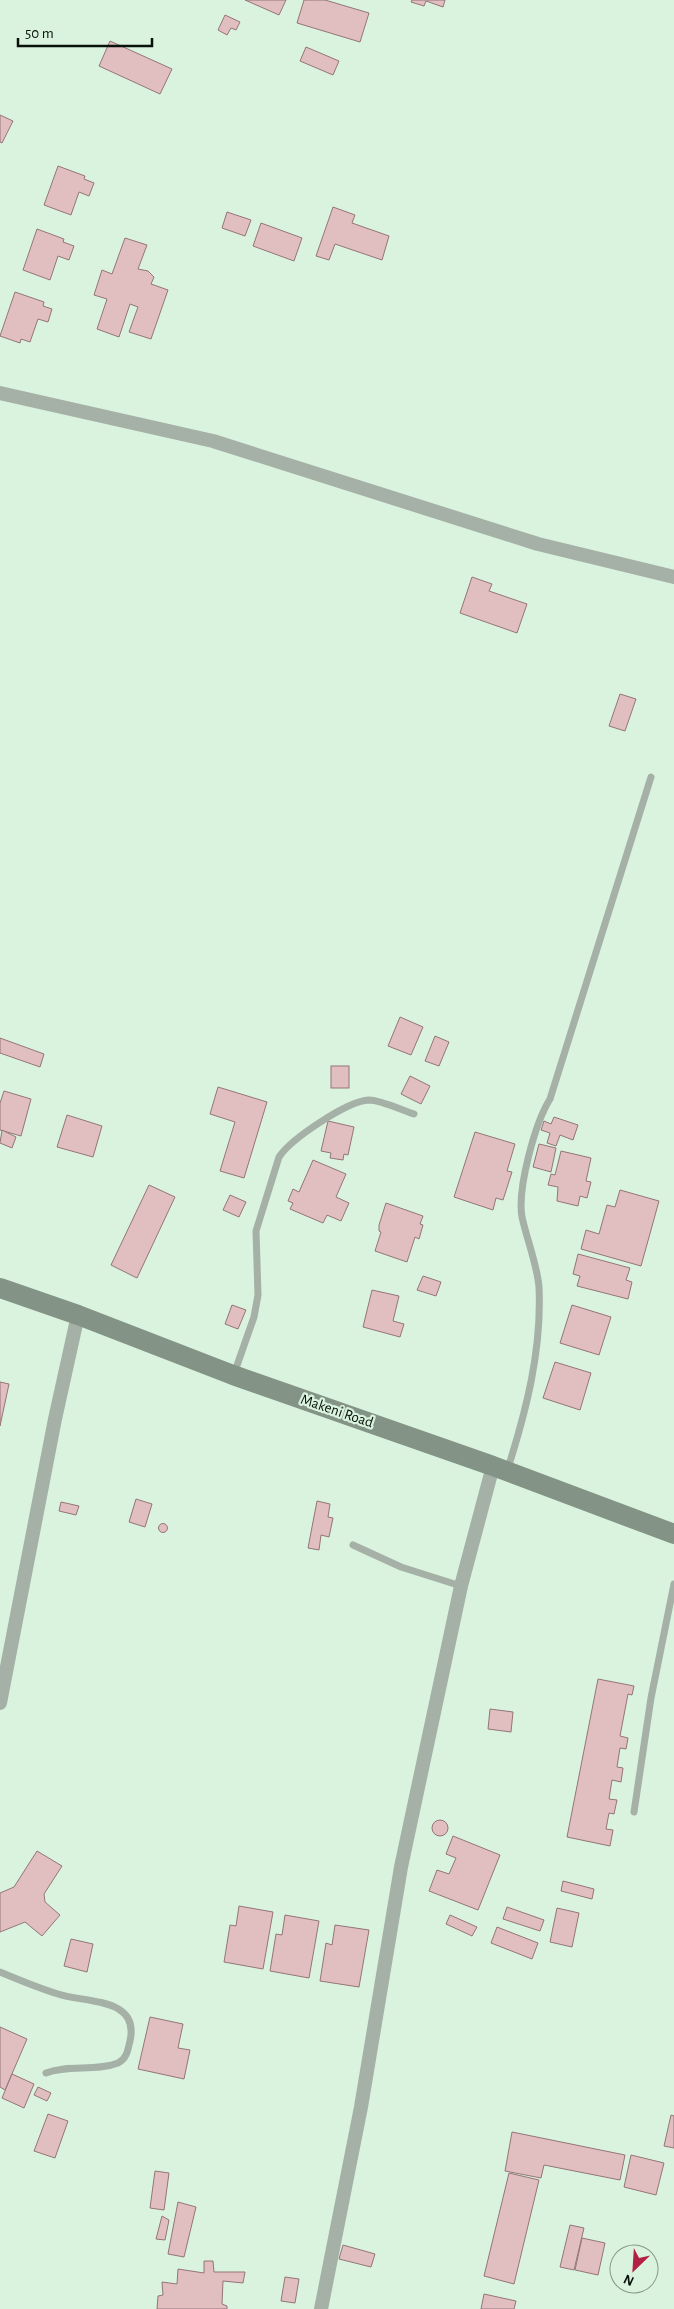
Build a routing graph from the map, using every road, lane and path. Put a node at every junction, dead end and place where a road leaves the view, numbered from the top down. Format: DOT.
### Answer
graph roads {
  1 [pos="0,393"];
  2 [pos="674,577"];
  3 [pos="651,777"];
  4 [pos="414,1114"];
  5 [pos="0,1288"];
  6 [pos="78,1315"];
  7 [pos="233,1375"];
  8 [pos="500,1469"];
  9 [pos="674,1534"];
  10 [pos="353,1545"];
  11 [pos="674,1584"];
  12 [pos="461,1586"];
  13 [pos="0,1703"];
  14 [pos="634,1812"];
  15 [pos="0,1972"];
  16 [pos="46,2073"];
  17 [pos="321,2309"];
  1 -- 2 [label="street"];
  3 -- 8 [label="lane"];
  4 -- 7 [label="lane"];
  5 -- 6 [label="main road, Makeni Road"];
  6 -- 7 [label="main road, Makeni Road"];
  6 -- 13 [label="street"];
  7 -- 8 [label="main road, Makeni Road"];
  8 -- 9 [label="main road, Makeni Road"];
  8 -- 12 [label="street"];
  10 -- 12 [label="lane"];
  11 -- 14 [label="lane"];
  12 -- 17 [label="street"];
  15 -- 16 [label="lane"];
}
